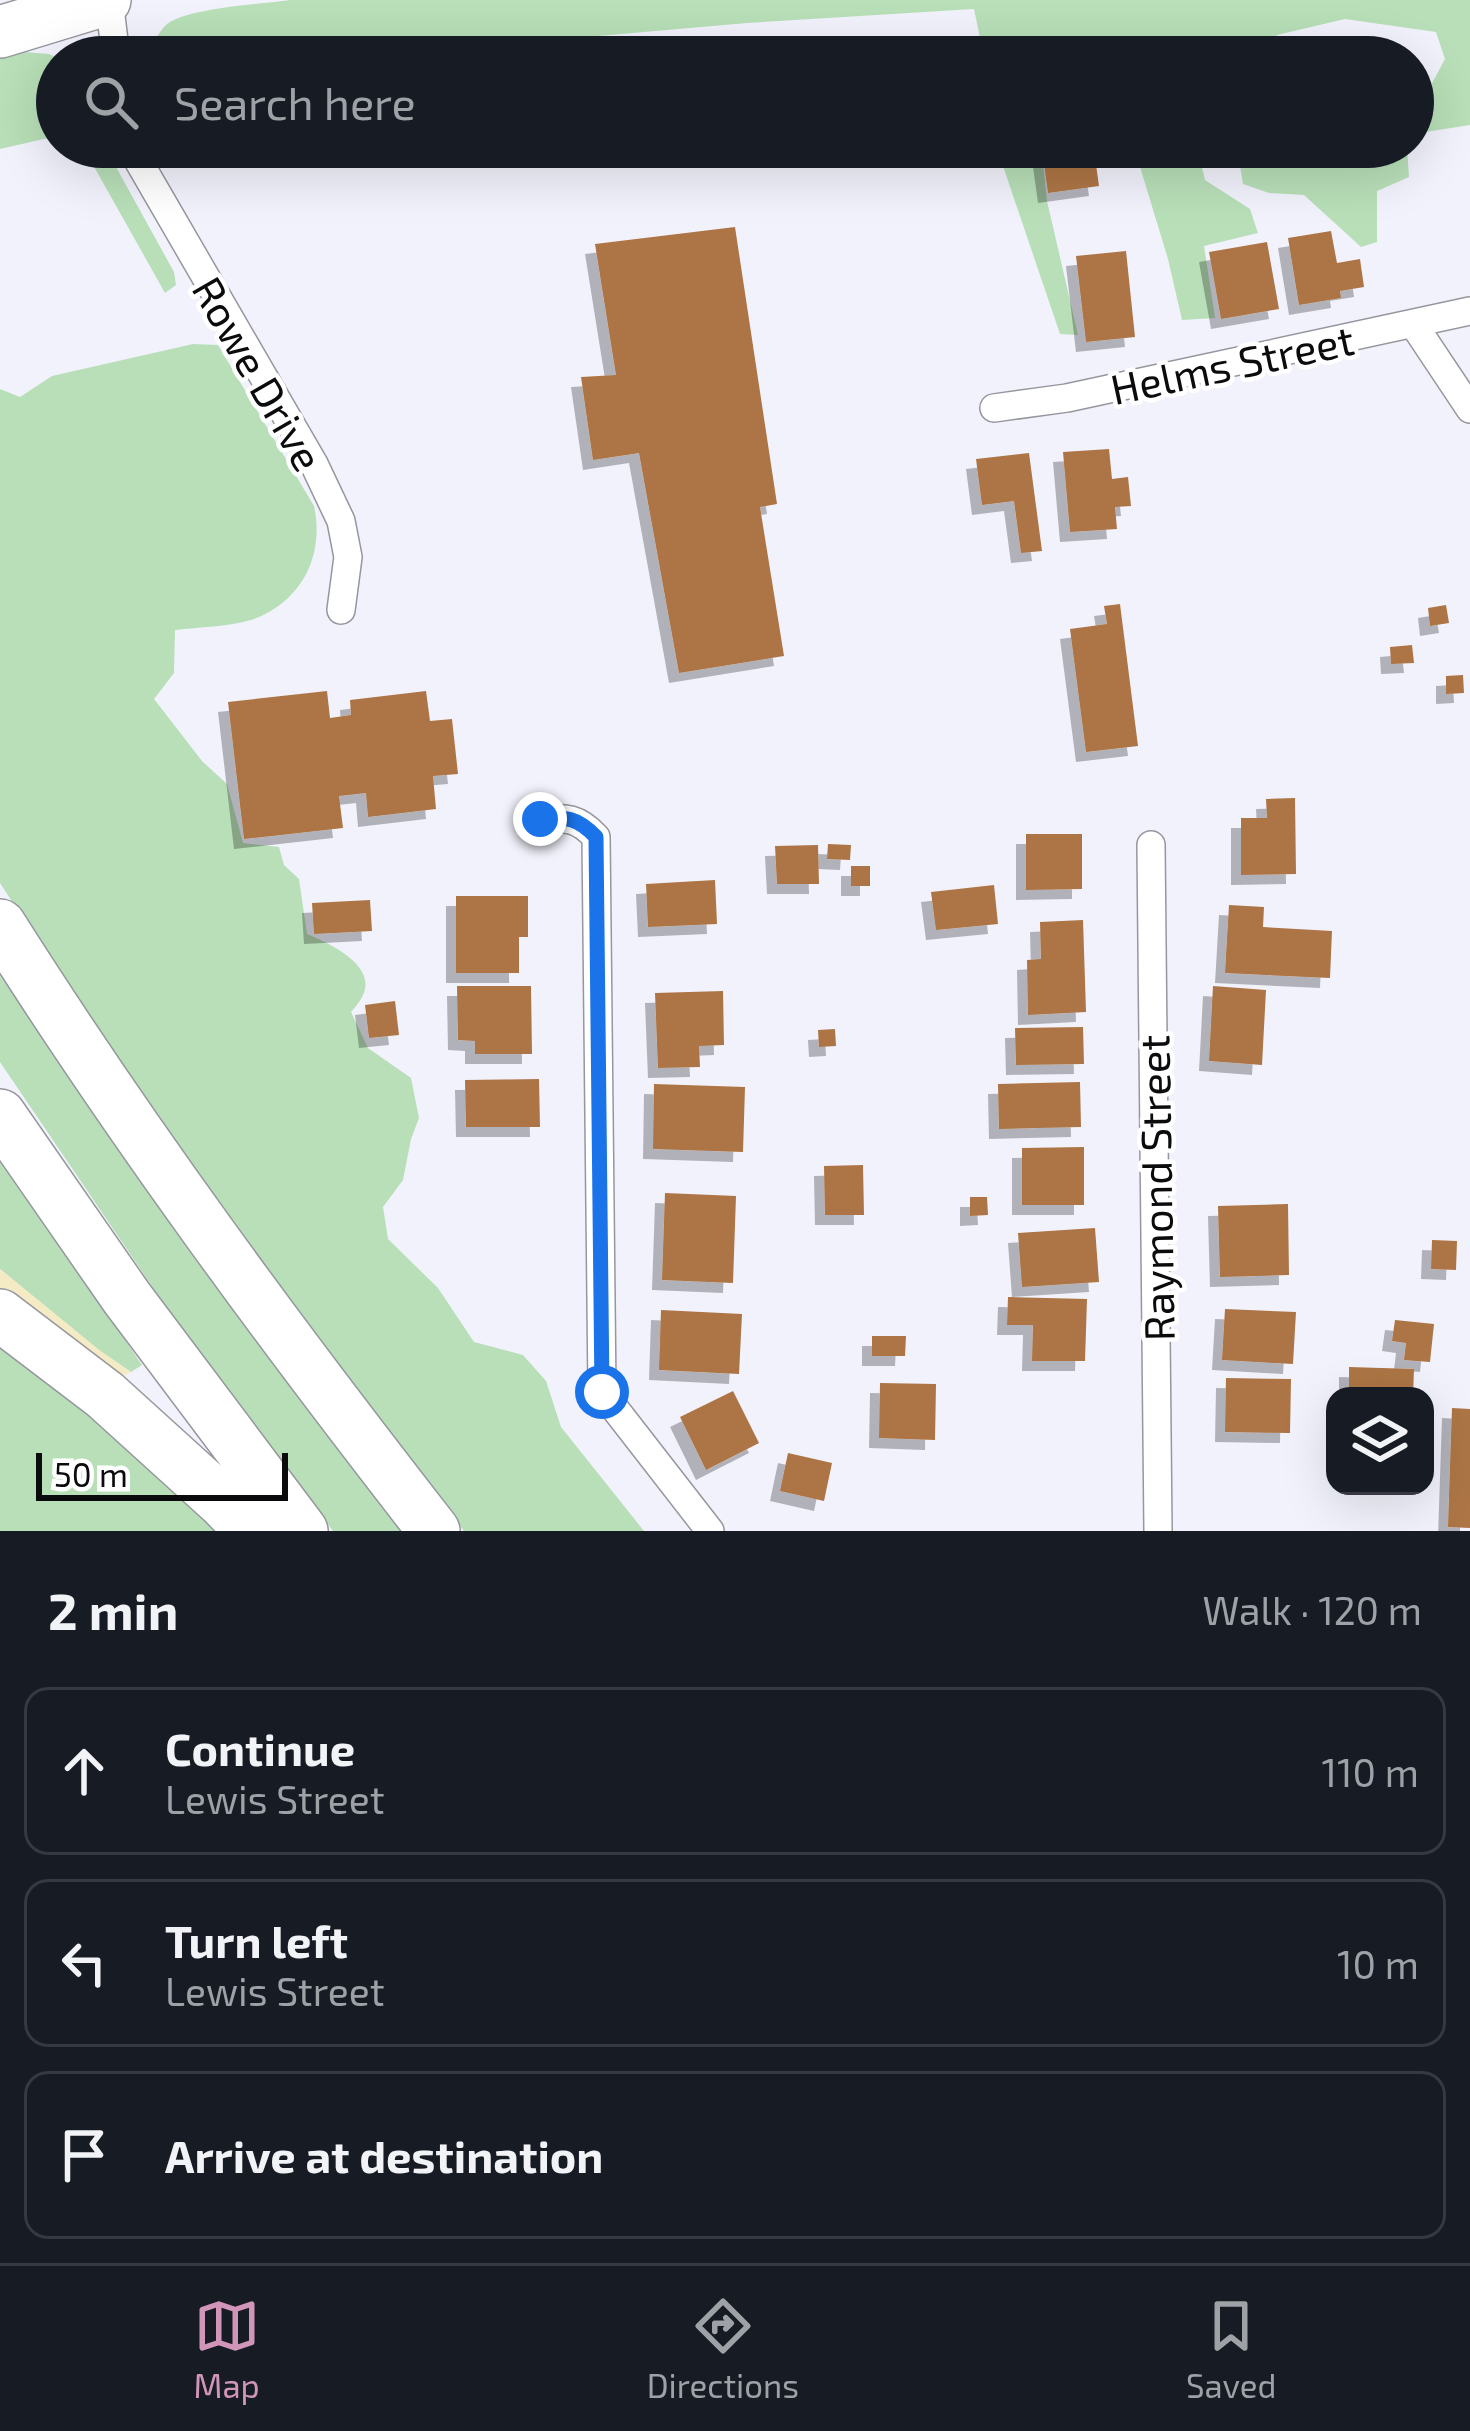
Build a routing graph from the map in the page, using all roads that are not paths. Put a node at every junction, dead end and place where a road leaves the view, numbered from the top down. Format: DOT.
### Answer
graph roads {
  1 [pos="107,0"];
  2 [pos="0,32"];
  3 [pos="113,36"];
  4 [pos="144,168"];
  5 [pos="1470,311"];
  6 [pos="1414,325"];
  7 [pos="994,408"];
  8 [pos="1470,409"];
  9 [pos="341,610"];
  10 [pos="540,819"];
  11 [pos="1151,845"];
  12 [pos="0,925"];
  13 [pos="0,1114"];
  14 [pos="0,1315"];
  15 [pos="251,1531"];
  16 [pos="302,1531"];
  17 [pos="434,1531"];
  18 [pos="710,1531"];
  19 [pos="1158,1531"];
  1 -- 2 [label="highway"];
  1 -- 3 [label="street"];
  4 -- 9 [label="street, Rowe Drive"];
  5 -- 6 [label="street, Helms Street"];
  6 -- 7 [label="street, Helms Street"];
  6 -- 8 [label="street"];
  10 -- 18 [label="street"];
  11 -- 19 [label="street, Raymond Street"];
  12 -- 17 [label="highway"];
  13 -- 16 [label="highway"];
  14 -- 15 [label="highway"];
}
